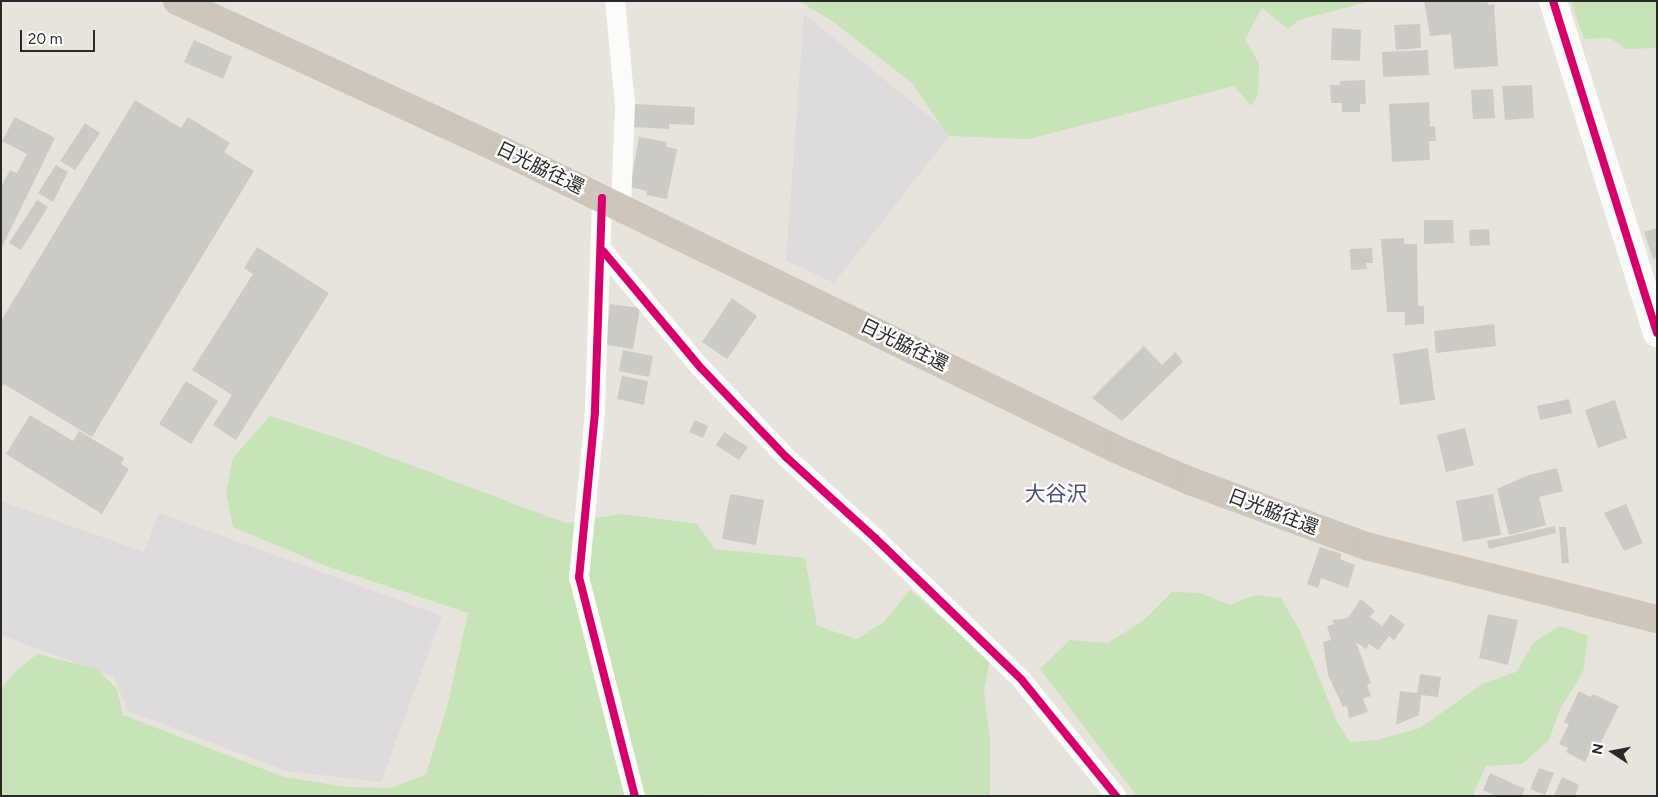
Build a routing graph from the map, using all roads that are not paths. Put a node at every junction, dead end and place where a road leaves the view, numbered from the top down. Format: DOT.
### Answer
graph roads {
  1 [pos="178,1"];
  2 [pos="615,1"];
  3 [pos="1553,1"];
  4 [pos="612,203"];
  5 [pos="603,252"];
  6 [pos="1657,332"];
  7 [pos="1657,619"];
  8 [pos="635,796"];
  9 [pos="1116,796"];
  1 -- 4 [label="highway, 日光脇往還"];
  2 -- 4 [label="street"];
  3 -- 6 [label="street"];
  4 -- 5 [label="street"];
  4 -- 7 [label="highway, 日光脇往還"];
  5 -- 8 [label="street"];
  5 -- 9 [label="street"];
}
